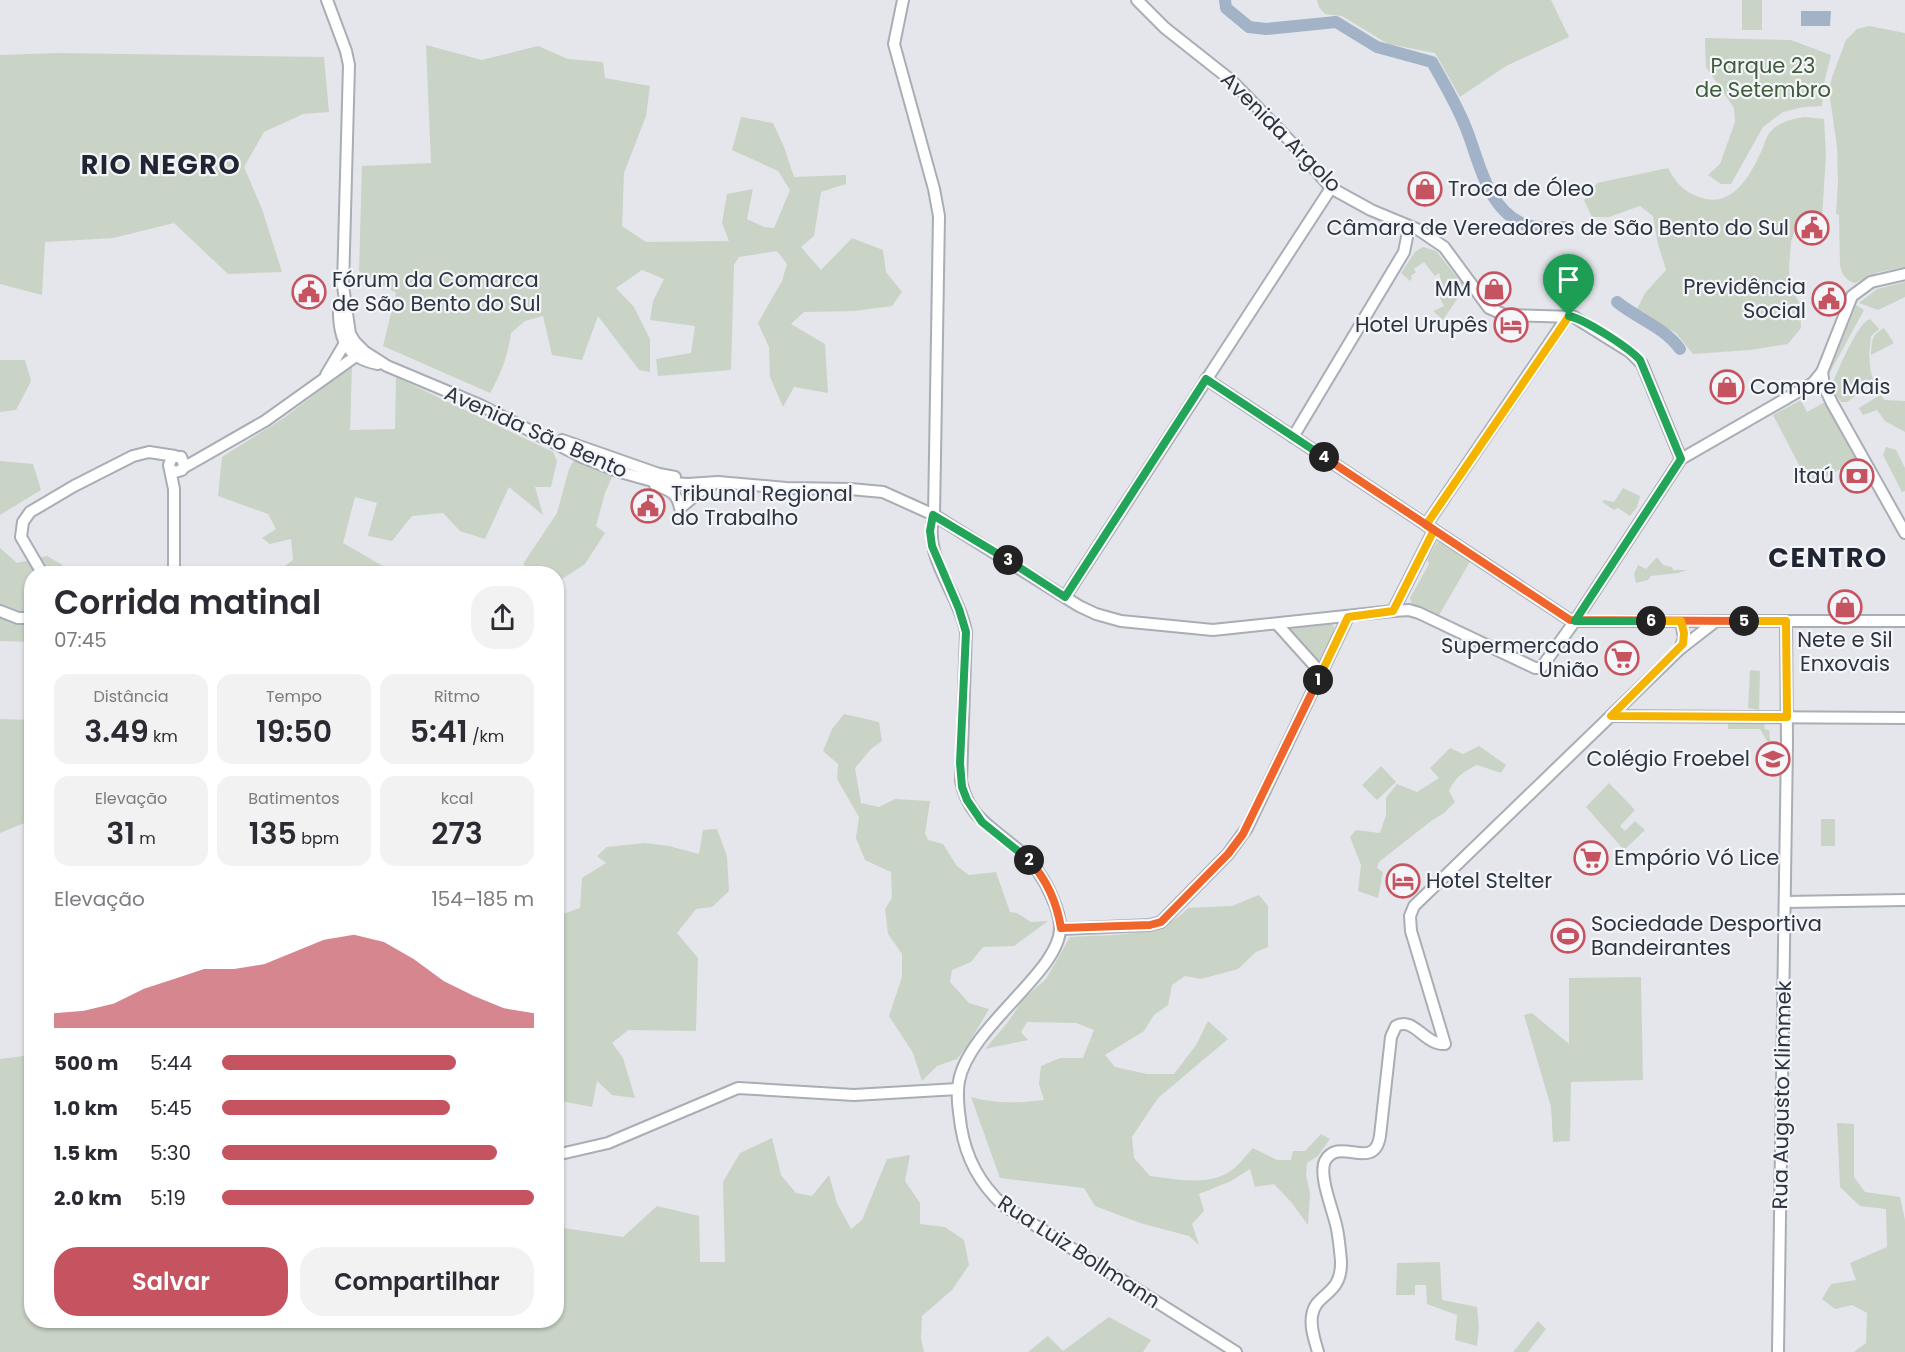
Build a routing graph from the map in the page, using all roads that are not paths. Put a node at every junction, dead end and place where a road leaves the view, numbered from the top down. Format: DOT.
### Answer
graph roads {
  1 [pos="327,0"];
  2 [pos="903,0"];
  3 [pos="1137,0"];
  4 [pos="1331,188"];
  5 [pos="1406,225"];
  6 [pos="1905,274"];
  7 [pos="343,286"];
  8 [pos="1569,316"];
  9 [pos="350,350"];
  10 [pos="1822,372"];
  11 [pos="1206,379"];
  12 [pos="1801,389"];
  13 [pos="1832,403"];
  14 [pos="530,429"];
  15 [pos="1293,436"];
  16 [pos="1681,459"];
  17 [pos="176,464"];
  18 [pos="637,478"];
  19 [pos="692,481"];
  20 [pos="718,482"];
  21 [pos="933,515"];
  22 [pos="1430,527"];
  23 [pos="1905,533"];
  24 [pos="38,566"];
  25 [pos="174,566"];
  26 [pos="1065,597"];
  27 [pos="0,611"];
  28 [pos="1393,611"];
  29 [pos="1348,617"];
  30 [pos="24,618"];
  31 [pos="1575,621"];
  32 [pos="1681,621"];
  33 [pos="1716,621"];
  34 [pos="1786,621"];
  35 [pos="1905,621"];
  36 [pos="1277,624"];
  37 [pos="1680,648"];
  38 [pos="1321,673"];
  39 [pos="1611,716"];
  40 [pos="1787,717"];
  41 [pos="1905,718"];
  42 [pos="1905,900"];
  43 [pos="1785,902"];
  44 [pos="1061,928"];
  45 [pos="958,1089"];
  46 [pos="564,1153"];
  47 [pos="1236,1352"];
  48 [pos="1318,1352"];
  49 [pos="1778,1352"];
  1 -- 7 [label="main road"];
  2 -- 21 [label="main road"];
  3 -- 4 [label="main road, Avenida Argolo"];
  4 -- 5 [label="main road, Avenida Argolo"];
  4 -- 11 [label="main road"];
  5 -- 8 [label="main road, Avenida Argolo"];
  5 -- 15 [label="main road"];
  6 -- 10 [label="main road"];
  7 -- 9 [label="main road"];
  7 -- 9 [label="main road"];
  8 -- 16 [label="main road, Avenida Argolo"];
  8 -- 22 [label="main road"];
  9 -- 14 [label="main road, Avenida São Bento"];
  9 -- 17 [label="main road"];
  10 -- 12 [label="main road"];
  10 -- 13 [label="main road"];
  11 -- 15 [label="main road"];
  11 -- 26 [label="main road"];
  12 -- 13 [label="main road"];
  12 -- 16 [label="main road"];
  13 -- 23 [label="main road"];
  14 -- 18 [label="main road, Avenida São Bento"];
  14 -- 19 [label="main road"];
  15 -- 22 [label="main road"];
  16 -- 31 [label="main road"];
  17 -- 24 [label="main road"];
  17 -- 25 [label="main road"];
  18 -- 19 [label="main road, Avenida São Bento"];
  18 -- 20 [label="main road"];
  19 -- 20 [label="main road"];
  20 -- 21 [label="main road"];
  21 -- 26 [label="main road"];
  21 -- 44 [label="main road"];
  22 -- 28 [label="main road"];
  22 -- 31 [label="main road"];
  26 -- 36 [label="main road"];
  27 -- 30 [label="main road"];
  28 -- 29 [label="main road"];
  28 -- 31 [label="main road"];
  29 -- 36 [label="main road"];
  29 -- 38 [label="main road"];
  31 -- 32 [label="main road"];
  32 -- 33 [label="main road"];
  32 -- 37 [label="main road"];
  33 -- 34 [label="main road"];
  33 -- 37 [label="main road"];
  34 -- 35 [label="main road"];
  34 -- 40 [label="main road, Rua Augusto Klimmek"];
  36 -- 38 [label="main road"];
  37 -- 39 [label="main road"];
  38 -- 44 [label="main road"];
  39 -- 40 [label="main road"];
  39 -- 48 [label="main road"];
  40 -- 41 [label="main road"];
  40 -- 43 [label="main road, Rua Augusto Klimmek"];
  42 -- 43 [label="main road"];
  43 -- 49 [label="main road, Rua Augusto Klimmek"];
  44 -- 45 [label="main road, Rua Luiz Bollmann"];
  45 -- 46 [label="main road"];
  45 -- 47 [label="main road, Rua Luiz Bollmann"];
}
